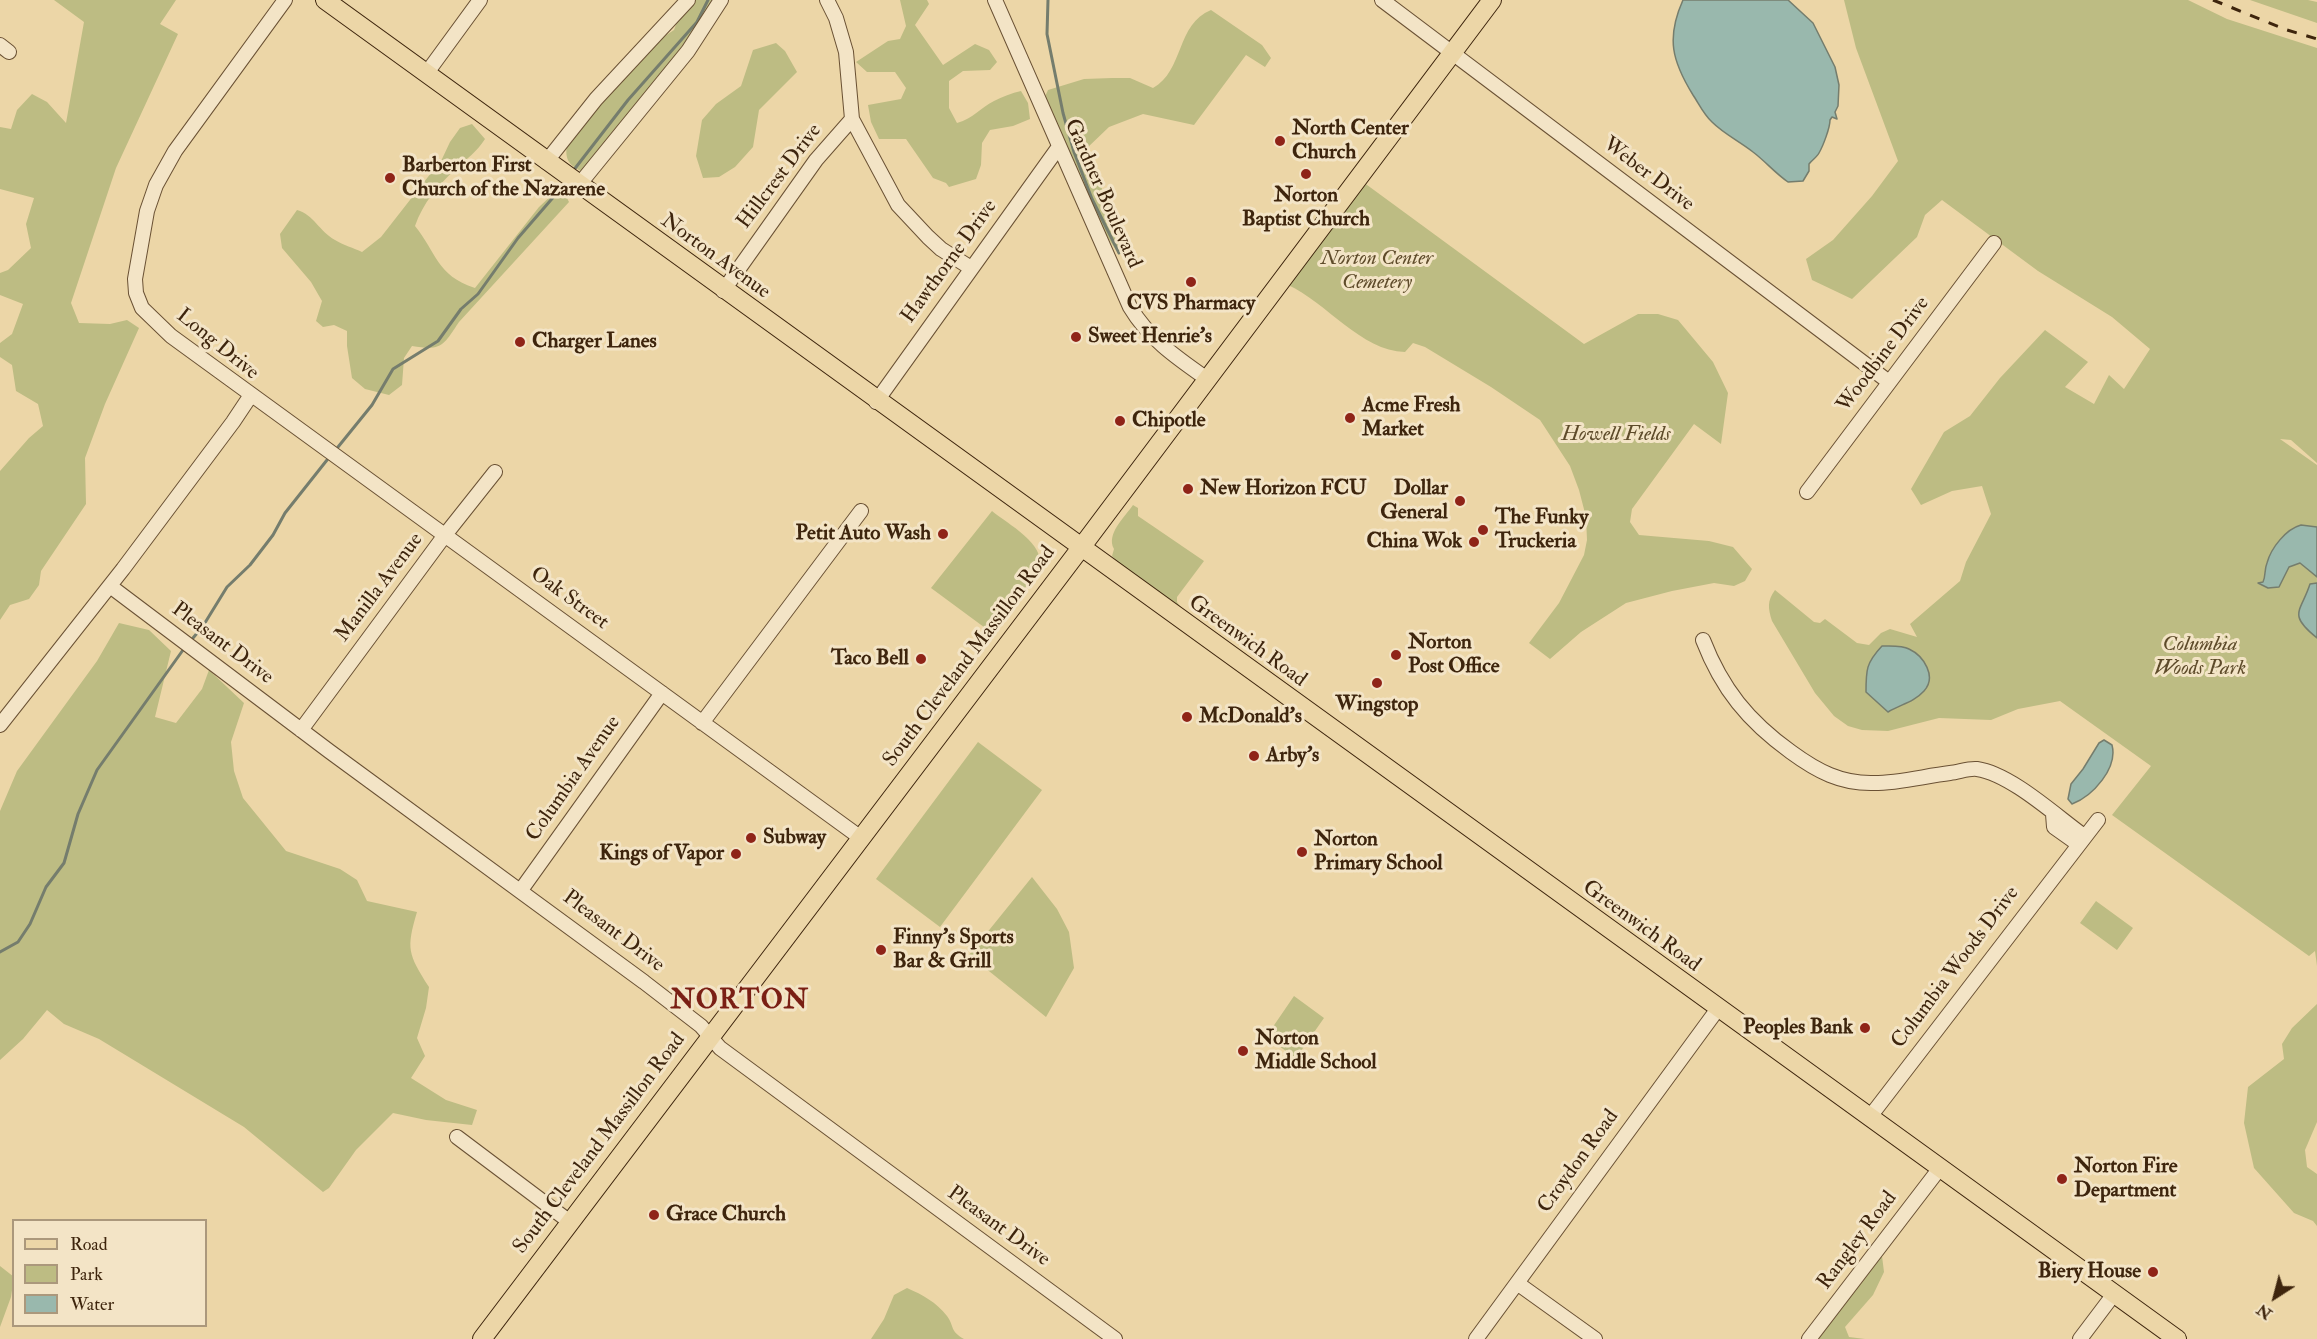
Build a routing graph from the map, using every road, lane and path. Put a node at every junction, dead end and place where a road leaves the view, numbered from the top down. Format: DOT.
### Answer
graph roads {
  1 [pos="285,0"];
  2 [pos="325,0"];
  3 [pos="480,0"];
  4 [pos="688,0"];
  5 [pos="721,0"];
  6 [pos="827,0"];
  7 [pos="995,0"];
  8 [pos="1382,0"];
  9 [pos="1492,0"];
  10 [pos="1452,53"];
  11 [pos="426,74"];
  12 [pos="852,119"];
  13 [pos="1058,148"];
  14 [pos="546,162"];
  15 [pos="578,186"];
  16 [pos="1994,243"];
  17 [pos="971,268"];
  18 [pos="723,291"];
  19 [pos="1207,379"];
  20 [pos="1889,382"];
  21 [pos="251,395"];
  22 [pos="876,402"];
  23 [pos="495,472"];
  24 [pos="1808,492"];
  25 [pos="861,511"];
  26 [pos="445,535"];
  27 [pos="1080,549"];
  28 [pos="110,586"];
  29 [pos="1703,640"];
  30 [pos="662,693"];
  31 [pos="702,723"];
  32 [pos="0,725"];
  33 [pos="301,729"];
  34 [pos="2098,819"];
  35 [pos="861,838"];
  36 [pos="2081,840"];
  37 [pos="521,890"];
  38 [pos="1717,1010"];
  39 [pos="711,1036"];
  40 [pos="1869,1118"];
  41 [pos="457,1137"];
  42 [pos="1940,1168"];
  43 [pos="570,1222"];
  44 [pos="1517,1283"];
  45 [pos="2114,1294"];
  46 [pos="482,1339"];
  47 [pos="1115,1339"];
  48 [pos="1476,1339"];
  49 [pos="1595,1339"];
  50 [pos="1809,1339"];
  51 [pos="2080,1339"];
  52 [pos="2177,1339"];
  1 -- 21 [label="street, Long Drive"];
  2 -- 11 [label="main road, Norton Avenue"];
  3 -- 11 [label="street"];
  4 -- 14 [label="street"];
  5 -- 15 [label="street"];
  6 -- 12 [label="street"];
  7 -- 13 [label="street, Gardner Boulevard"];
  8 -- 10 [label="street, Weber Drive"];
  9 -- 10 [label="main road, South Cleveland Massillon Road"];
  10 -- 19 [label="main road, South Cleveland Massillon Road"];
  10 -- 20 [label="street, Weber Drive"];
  11 -- 14 [label="main road, Norton Avenue"];
  12 -- 17 [label="street"];
  12 -- 18 [label="street, Hillcrest Drive"];
  13 -- 17 [label="street, Hawthorne Drive"];
  13 -- 19 [label="street, Gardner Boulevard"];
  14 -- 15 [label="main road, Norton Avenue"];
  15 -- 18 [label="main road, Norton Avenue"];
  16 -- 20 [label="street, Woodbine Drive"];
  17 -- 22 [label="street, Hawthorne Drive"];
  18 -- 22 [label="main road, Norton Avenue"];
  19 -- 27 [label="main road, South Cleveland Massillon Road"];
  20 -- 24 [label="street, Woodbine Drive"];
  21 -- 26 [label="street, Oak Street"];
  21 -- 28 [label="street, Long Drive"];
  22 -- 27 [label="main road, Norton Avenue"];
  23 -- 26 [label="street, Manilla Avenue"];
  25 -- 31 [label="street"];
  26 -- 30 [label="street, Oak Street"];
  26 -- 33 [label="street, Manilla Avenue"];
  27 -- 35 [label="main road, South Cleveland Massillon Road"];
  27 -- 38 [label="main road, Greenwich Road"];
  28 -- 32 [label="street, Long Drive"];
  28 -- 33 [label="street, Pleasant Drive"];
  29 -- 36 [label="street"];
  30 -- 31 [label="street, Oak Street"];
  30 -- 37 [label="street, Columbia Avenue"];
  31 -- 35 [label="street, Oak Street"];
  33 -- 37 [label="street, Pleasant Drive"];
  34 -- 36 [label="street, Columbia Woods Drive"];
  35 -- 39 [label="main road, South Cleveland Massillon Road"];
  36 -- 40 [label="street, Columbia Woods Drive"];
  37 -- 39 [label="street, Pleasant Drive"];
  38 -- 40 [label="main road, Greenwich Road"];
  38 -- 44 [label="street, Croydon Road"];
  39 -- 43 [label="main road, South Cleveland Massillon Road"];
  39 -- 47 [label="street, Pleasant Drive"];
  40 -- 42 [label="main road, Greenwich Road"];
  41 -- 43 [label="street"];
  42 -- 45 [label="main road, Greenwich Road"];
  42 -- 50 [label="street, Rangley Road"];
  43 -- 46 [label="main road, South Cleveland Massillon Road"];
  44 -- 48 [label="street, Croydon Road"];
  44 -- 49 [label="street"];
  45 -- 51 [label="street"];
  45 -- 52 [label="main road, Greenwich Road"];
}
